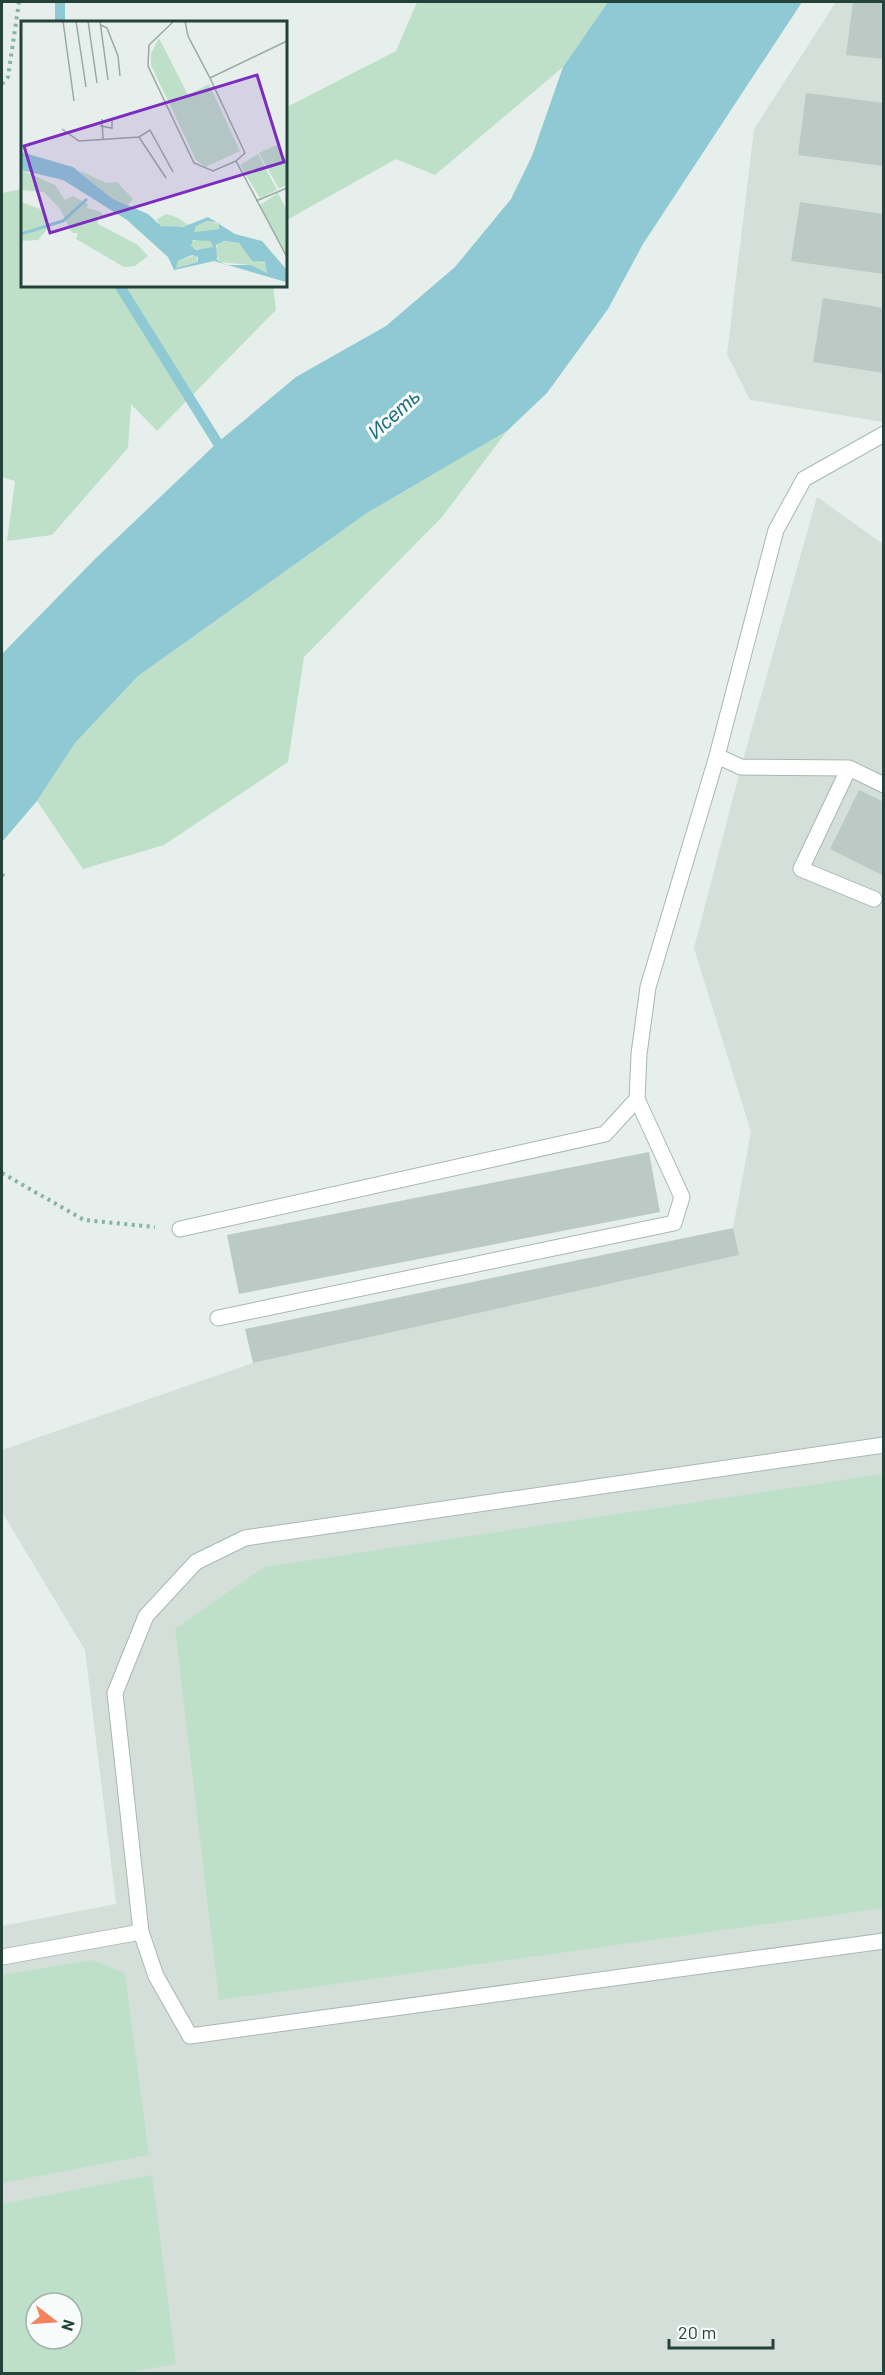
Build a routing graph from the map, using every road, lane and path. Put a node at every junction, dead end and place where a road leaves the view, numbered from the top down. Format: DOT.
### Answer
graph roads {
  1 [pos="19,2"];
  2 [pos="2,84"];
  3 [pos="884,434"];
  4 [pos="717,756"];
  5 [pos="849,768"];
  6 [pos="884,785"];
  7 [pos="5,870"];
  8 [pos="2,876"];
  9 [pos="874,899"];
  10 [pos="637,1099"];
  11 [pos="2,1173"];
  12 [pos="180,1229"];
  13 [pos="218,1318"];
  14 [pos="884,1445"];
  15 [pos="141,1932"];
  16 [pos="884,1941"];
  17 [pos="2,1957"];
  1 -- 2 [label="path"];
  3 -- 4 [label="lane"];
  4 -- 5 [label="lane"];
  4 -- 10 [label="lane"];
  5 -- 6 [label="lane"];
  5 -- 9 [label="lane"];
  7 -- 8 [label="path"];
  10 -- 12 [label="lane"];
  10 -- 13 [label="lane"];
  11 -- 12 [label="path"];
  14 -- 15 [label="lane"];
  15 -- 16 [label="lane"];
  15 -- 17 [label="lane"];
}
